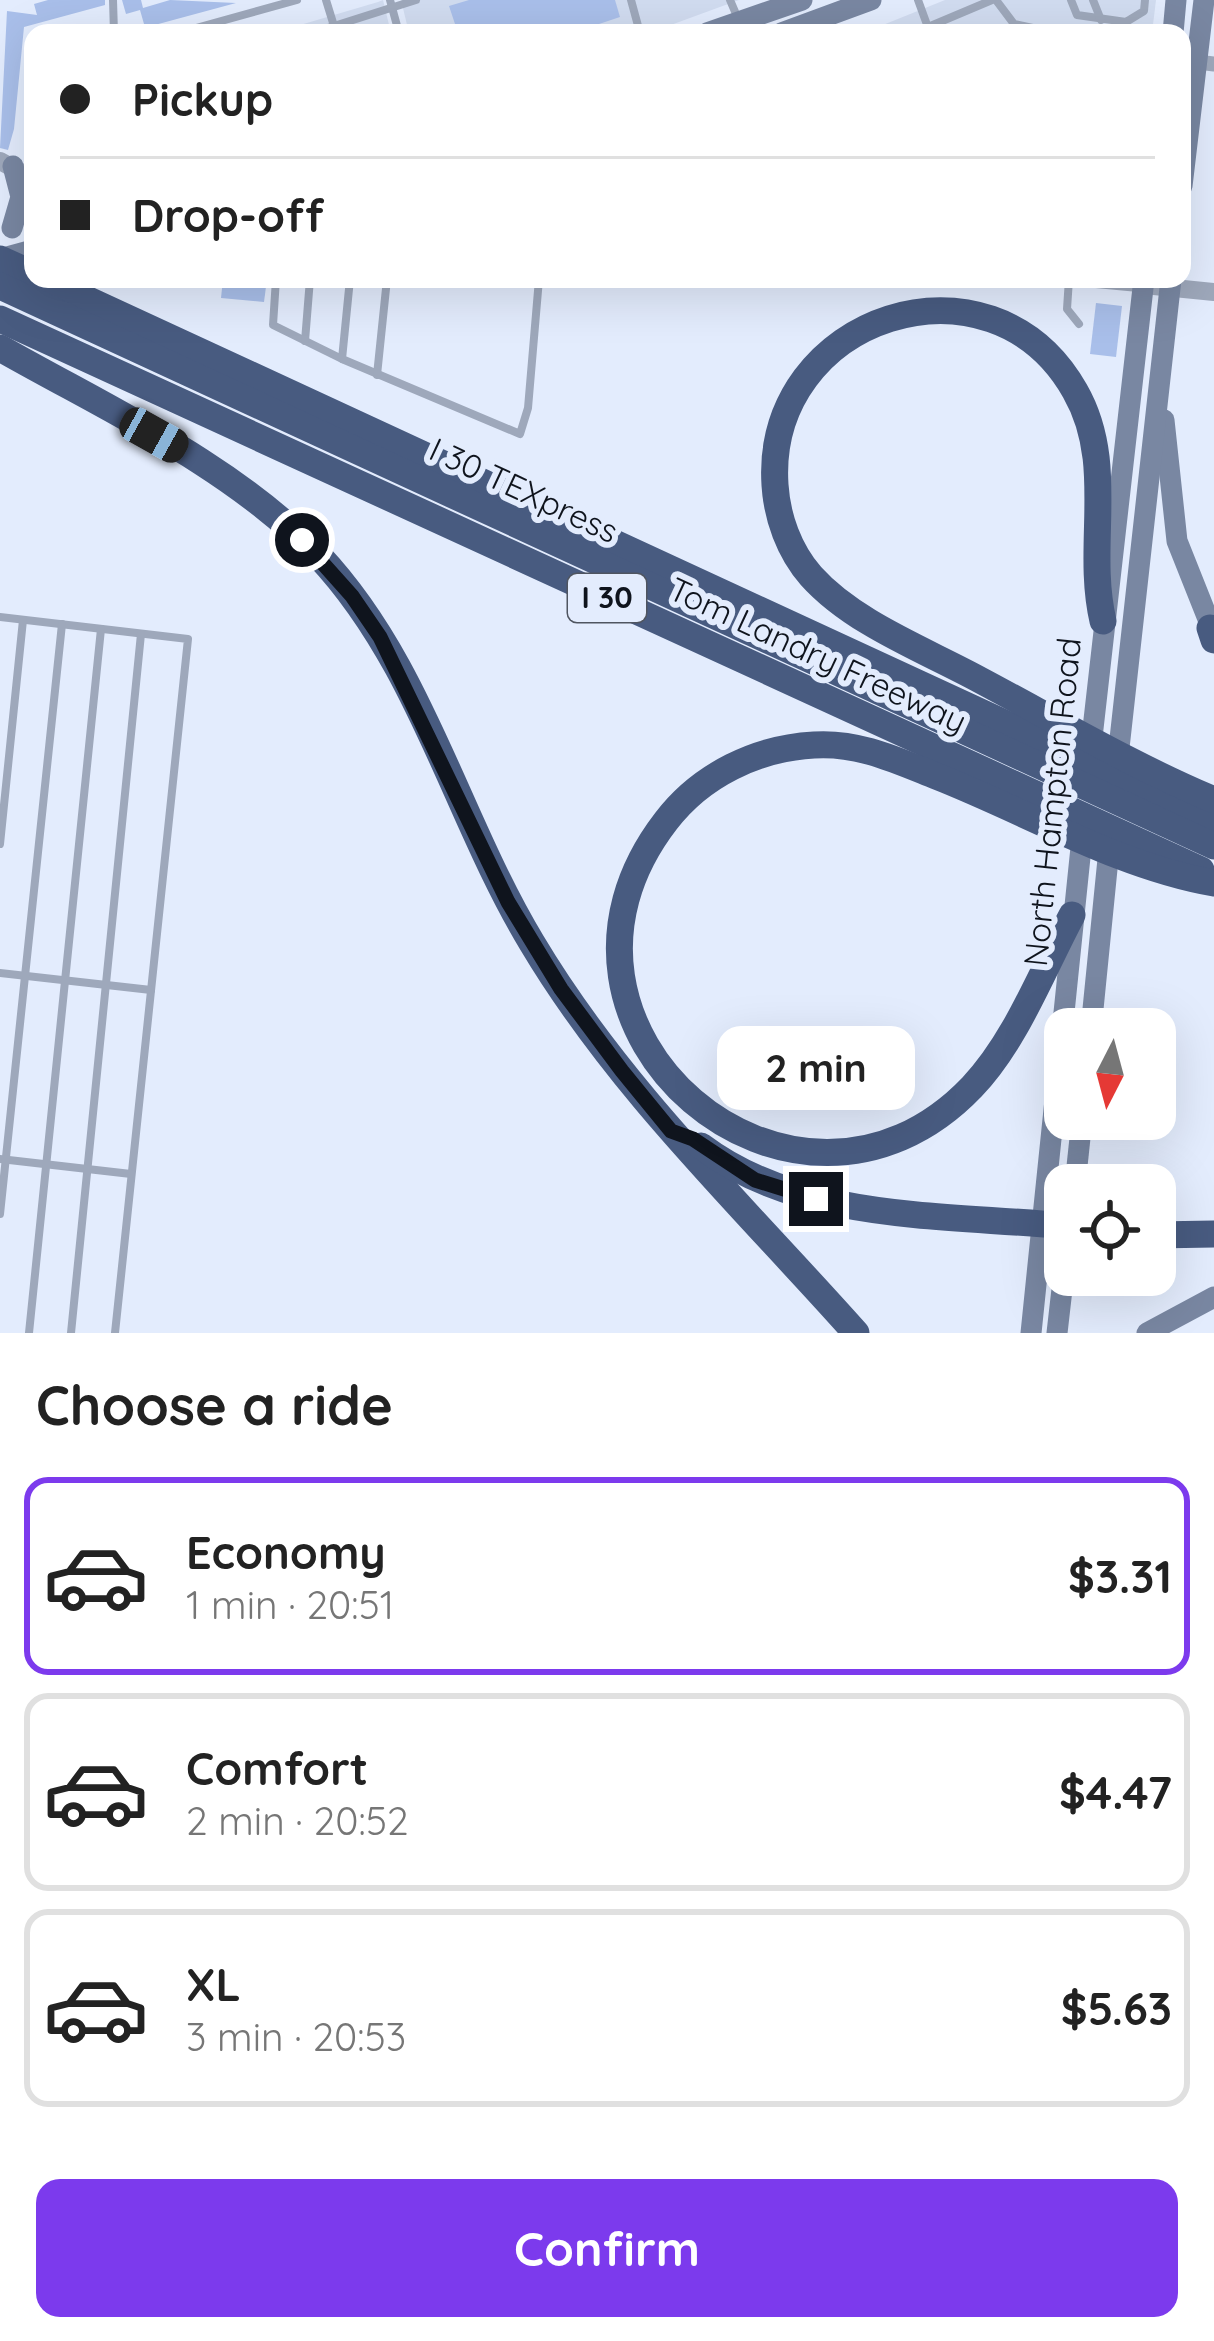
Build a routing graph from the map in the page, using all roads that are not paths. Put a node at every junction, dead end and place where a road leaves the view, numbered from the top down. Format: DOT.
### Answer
graph roads {
  1 [pos="297,0"];
  2 [pos="416,0"];
  3 [pos="730,0"];
  4 [pos="802,0"];
  5 [pos="871,0"];
  6 [pos="994,0"];
  7 [pos="1071,0"];
  8 [pos="1093,0"];
  9 [pos="1204,0"];
  10 [pos="391,4"];
  11 [pos="775,19"];
  12 [pos="1101,20"];
  13 [pos="739,22"];
  14 [pos="210,24"];
  15 [pos="339,24"];
  16 [pos="733,24"];
  17 [pos="942,24"];
  18 [pos="1014,24"];
  19 [pos="1113,24"];
  20 [pos="1198,62"];
  21 [pos="1191,116"];
  22 [pos="20,170"];
  23 [pos="15,227"];
  24 [pos="0,286"];
  25 [pos="62,288"];
  26 [pos="275,288"];
  27 [pos="309,288"];
  28 [pos="349,288"];
  29 [pos="386,288"];
  30 [pos="538,288"];
  31 [pos="1068,288"];
  32 [pos="1143,288"];
  33 [pos="1169,288"];
  34 [pos="0,319"];
  35 [pos="1079,324"];
  36 [pos="305,341"];
  37 [pos="1162,341"];
  38 [pos="0,348"];
  39 [pos="342,359"];
  40 [pos="377,375"];
  41 [pos="0,617"];
  42 [pos="22,620"];
  43 [pos="1103,621"];
  44 [pos="62,624"];
  45 [pos="101,629"];
  46 [pos="141,634"];
  47 [pos="1213,634"];
  48 [pos="1214,800"];
  49 [pos="1214,820"];
  50 [pos="0,844"];
  51 [pos="1214,846"];
  52 [pos="1214,879"];
  53 [pos="1072,915"];
  54 [pos="0,973"];
  55 [pos="27,976"];
  56 [pos="66,980"];
  57 [pos="106,985"];
  58 [pos="151,990"];
  59 [pos="1093,1008"];
  60 [pos="671,1131"];
  61 [pos="3,1160"];
  62 [pos="47,1164"];
  63 [pos="88,1169"];
  64 [pos="131,1174"];
  65 [pos="0,1214"];
  66 [pos="1044,1224"];
  67 [pos="1214,1234"];
  68 [pos="1176,1235"];
  69 [pos="1061,1296"];
  70 [pos="1214,1298"];
  71 [pos="29,1333"];
  72 [pos="71,1333"];
  73 [pos="115,1333"];
  74 [pos="856,1333"];
  75 [pos="1031,1333"];
  76 [pos="1057,1333"];
  77 [pos="1147,1333"];
  1 -- 14 [label="lane"];
  2 -- 10 [label="lane"];
  3 -- 13 [label="lane"];
  4 -- 11 [label="main road"];
  5 -- 11 [label="main road"];
  6 -- 17 [label="lane"];
  6 -- 18 [label="lane"];
  7 -- 12 [label="lane"];
  8 -- 12 [label="lane"];
  9 -- 20 [label="main road"];
  10 -- 15 [label="lane"];
  11 -- 13 [label="main road"];
  12 -- 19 [label="lane"];
  13 -- 16 [label="main road"];
  20 -- 21 [label="main road"];
  22 -- 23 [label="main road"];
  24 -- 51 [label="highway, I 30 TEXpress"];
  25 -- 49 [label="highway, Tom Landry Freeway / I 30"];
  26 -- 36 [label="lane"];
  27 -- 36 [label="lane"];
  28 -- 39 [label="lane"];
  29 -- 40 [label="lane"];
  30 -- 40 [label="lane"];
  31 -- 35 [label="lane"];
  32 -- 43 [label="main road, North Hampton Road"];
  33 -- 37 [label="main road, North Hampton Road"];
  34 -- 52 [label="highway, Tom Landry Freeway / I 30"];
  36 -- 39 [label="lane"];
  37 -- 47 [label="main road"];
  37 -- 59 [label="main road, North Hampton Road"];
  38 -- 60 [label="highway"];
  39 -- 40 [label="lane"];
  41 -- 42 [label="lane"];
  42 -- 44 [label="lane"];
  42 -- 50 [label="lane"];
  43 -- 48 [label="highway"];
  43 -- 53 [label="main road, North Hampton Road"];
  44 -- 45 [label="lane"];
  44 -- 55 [label="lane"];
  45 -- 46 [label="lane"];
  45 -- 56 [label="lane"];
  46 -- 57 [label="lane"];
  46 -- 58 [label="lane"];
  52 -- 53 [label="highway"];
  53 -- 75 [label="main road, North Hampton Road"];
  54 -- 55 [label="lane"];
  55 -- 56 [label="lane"];
  55 -- 61 [label="lane"];
  56 -- 57 [label="lane"];
  56 -- 62 [label="lane"];
  57 -- 58 [label="lane"];
  57 -- 63 [label="lane"];
  58 -- 64 [label="lane"];
  60 -- 66 [label="highway"];
  60 -- 74 [label="highway"];
  61 -- 62 [label="lane"];
  61 -- 65 [label="lane"];
  62 -- 63 [label="lane"];
  62 -- 71 [label="lane"];
  63 -- 64 [label="lane"];
  63 -- 72 [label="lane"];
  64 -- 73 [label="lane"];
  67 -- 68 [label="highway"];
  69 -- 76 [label="main road"];
  70 -- 77 [label="main road"];
}
